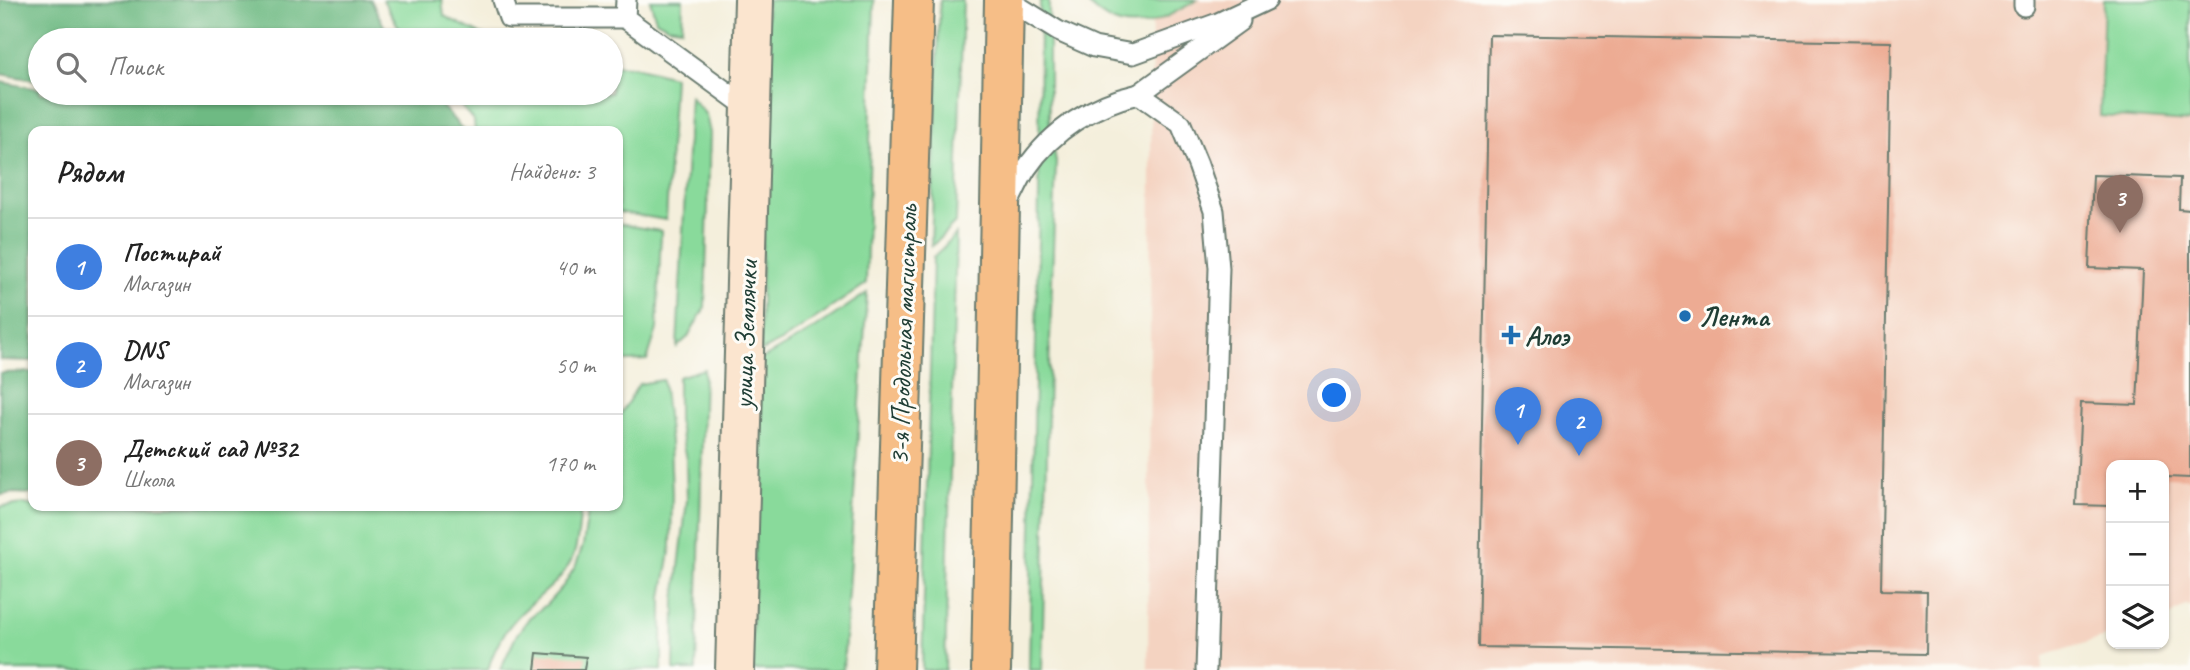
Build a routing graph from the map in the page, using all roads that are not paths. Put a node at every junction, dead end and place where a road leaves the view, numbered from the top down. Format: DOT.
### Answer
graph roads {
  1 [pos="503,0"];
  2 [pos="754,0"];
  3 [pos="914,0"];
  4 [pos="1006,0"];
  5 [pos="1269,0"];
  6 [pos="625,9"];
  7 [pos="1139,94"];
  8 [pos="752,110"];
  9 [pos="999,220"];
  10 [pos="735,670"];
  11 [pos="893,670"];
  12 [pos="991,670"];
  13 [pos="1206,670"];
  1 -- 6 [label="lane"];
  2 -- 8 [label="main road, улица Землячки"];
  3 -- 11 [label="highway, 3-я Продольная магистраль"];
  4 -- 5 [label="lane"];
  4 -- 9 [label="highway"];
  5 -- 7 [label="lane"];
  6 -- 8 [label="lane"];
  7 -- 9 [label="lane"];
  7 -- 13 [label="lane"];
  8 -- 10 [label="main road, улица Землячки"];
  9 -- 12 [label="highway"];
}
